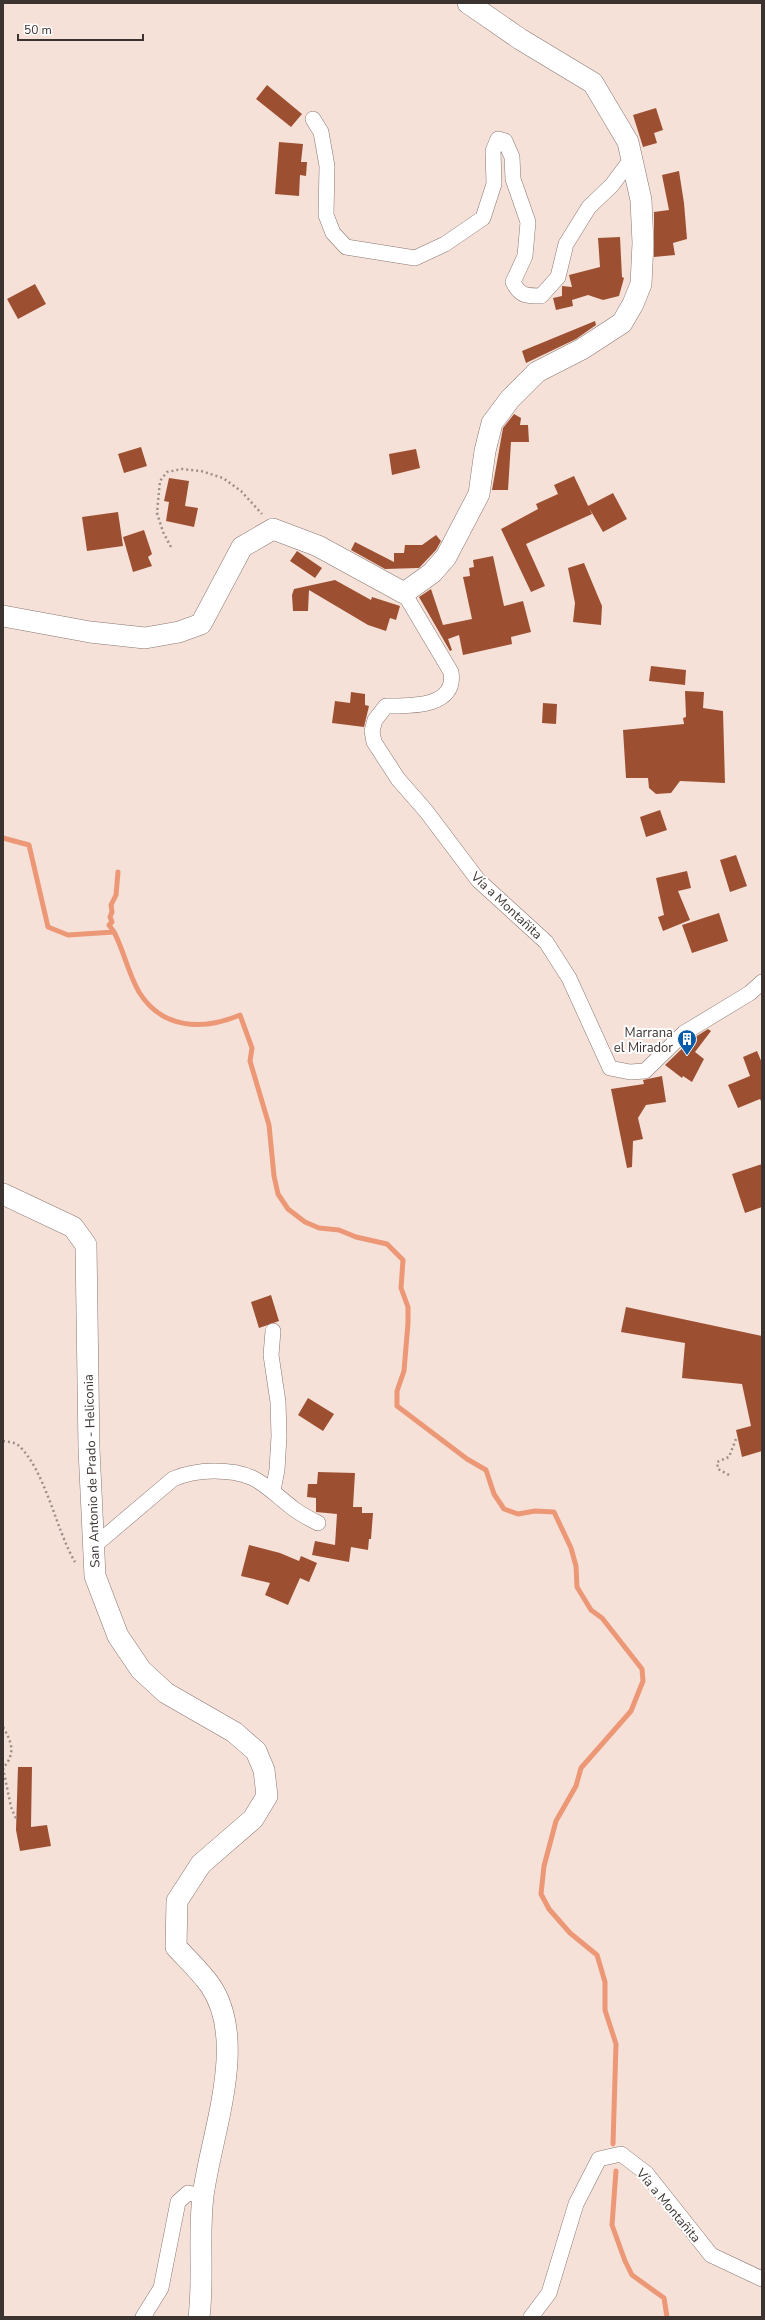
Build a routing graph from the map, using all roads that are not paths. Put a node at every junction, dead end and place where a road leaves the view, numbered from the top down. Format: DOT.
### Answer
graph roads {
  1 [pos="468,3"];
  2 [pos="313,119"];
  3 [pos="632,158"];
  4 [pos="404,593"];
  5 [pos="3,616"];
  6 [pos="762,982"];
  7 [pos="3,1194"];
  8 [pos="273,1331"];
  9 [pos="273,1490"];
  10 [pos="318,1523"];
  11 [pos="94,1546"];
  12 [pos="203,2196"];
  13 [pos="762,2279"];
  14 [pos="143,2317"];
  15 [pos="199,2317"];
  16 [pos="531,2317"];
  1 -- 3 [label="street"];
  2 -- 3 [label="street"];
  3 -- 4 [label="street"];
  4 -- 5 [label="street"];
  4 -- 6 [label="street, Vía a Montañita"];
  7 -- 11 [label="street, San Antonio de Prado - Heliconia"];
  8 -- 9 [label="street"];
  9 -- 10 [label="street"];
  9 -- 11 [label="street"];
  11 -- 12 [label="street, San Antonio de Prado - Heliconia"];
  12 -- 14 [label="street"];
  12 -- 15 [label="street, San Antonio de Prado - Heliconia"];
  13 -- 16 [label="street, Vía a Montañita"];
}
